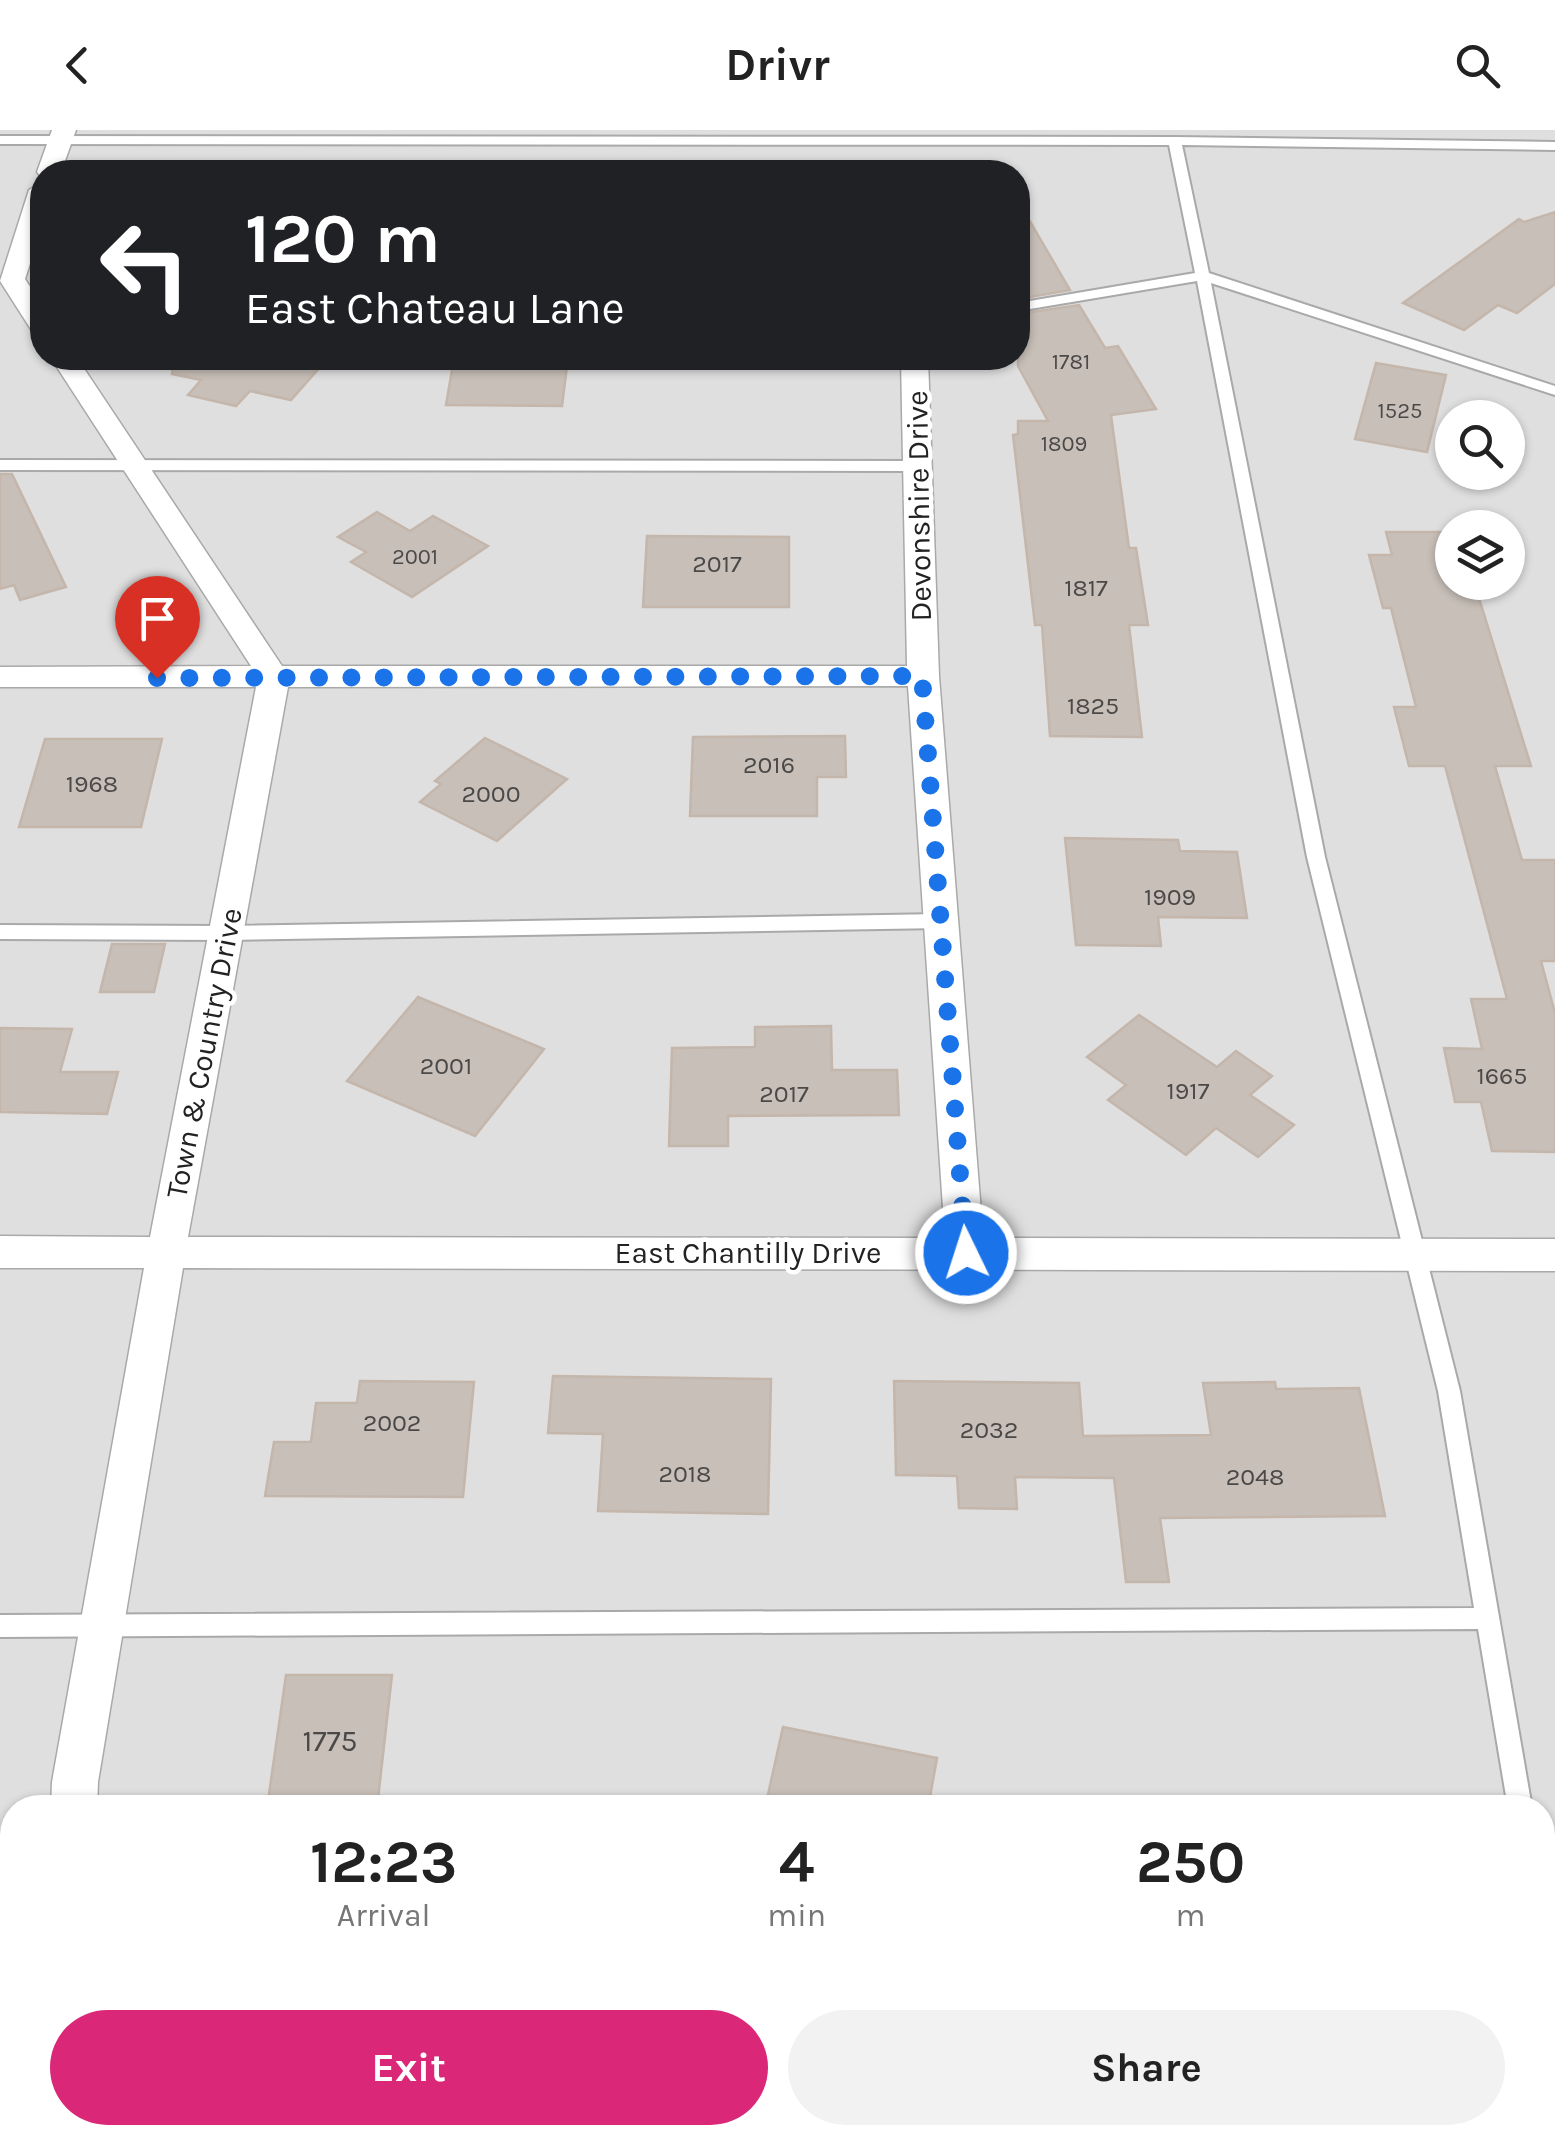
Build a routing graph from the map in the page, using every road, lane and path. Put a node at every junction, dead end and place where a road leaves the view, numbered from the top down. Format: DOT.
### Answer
graph roads {
  1 [pos="62,135"];
  2 [pos="0,140"];
  3 [pos="1176,140"];
  4 [pos="1555,146"];
  5 [pos="53,160"];
  6 [pos="30,220"];
  7 [pos="1203,276"];
  8 [pos="6,279"];
  9 [pos="1030,305"];
  10 [pos="30,310"];
  11 [pos="72,370"];
  12 [pos="915,370"];
  13 [pos="1555,391"];
  14 [pos="0,464"];
  15 [pos="135,466"];
  16 [pos="918,466"];
  17 [pos="922,676"];
  18 [pos="0,677"];
  19 [pos="274,678"];
  20 [pos="942,921"];
  21 [pos="0,932"];
  22 [pos="227,933"];
  23 [pos="0,1252"];
  24 [pos="166,1252"];
  25 [pos="966,1253"];
  26 [pos="1416,1254"];
  27 [pos="1555,1255"];
  28 [pos="1488,1618"];
  29 [pos="0,1626"];
  30 [pos="102,1627"];
  31 [pos="74,1795"];
  32 [pos="1518,1795"];
  1 -- 2 [label="lane"];
  1 -- 3 [label="lane"];
  1 -- 5 [label="street"];
  3 -- 4 [label="lane"];
  3 -- 7 [label="lane"];
  6 -- 8 [label="street"];
  7 -- 9 [label="lane"];
  7 -- 13 [label="lane"];
  7 -- 26 [label="lane"];
  8 -- 10 [label="street"];
  11 -- 15 [label="street"];
  12 -- 16 [label="street, Devonshire Drive"];
  14 -- 15 [label="lane"];
  15 -- 16 [label="lane"];
  15 -- 19 [label="street"];
  16 -- 17 [label="street, Devonshire Drive"];
  17 -- 19 [label="street"];
  17 -- 20 [label="street, Devonshire Drive"];
  18 -- 19 [label="street"];
  19 -- 22 [label="street, Town & Country Drive"];
  20 -- 22 [label="lane"];
  20 -- 25 [label="street, Devonshire Drive"];
  21 -- 22 [label="lane"];
  22 -- 24 [label="street, Town & Country Drive"];
  23 -- 24 [label="street, East Chantilly Drive"];
  24 -- 25 [label="street, East Chantilly Drive"];
  24 -- 30 [label="street, Town & Country Drive"];
  25 -- 26 [label="street, East Chantilly Drive"];
  26 -- 27 [label="street, East Chantilly Drive"];
  26 -- 28 [label="lane"];
  28 -- 30 [label="lane"];
  28 -- 32 [label="lane"];
  29 -- 30 [label="lane"];
  30 -- 31 [label="street, Town & Country Drive"];
}
